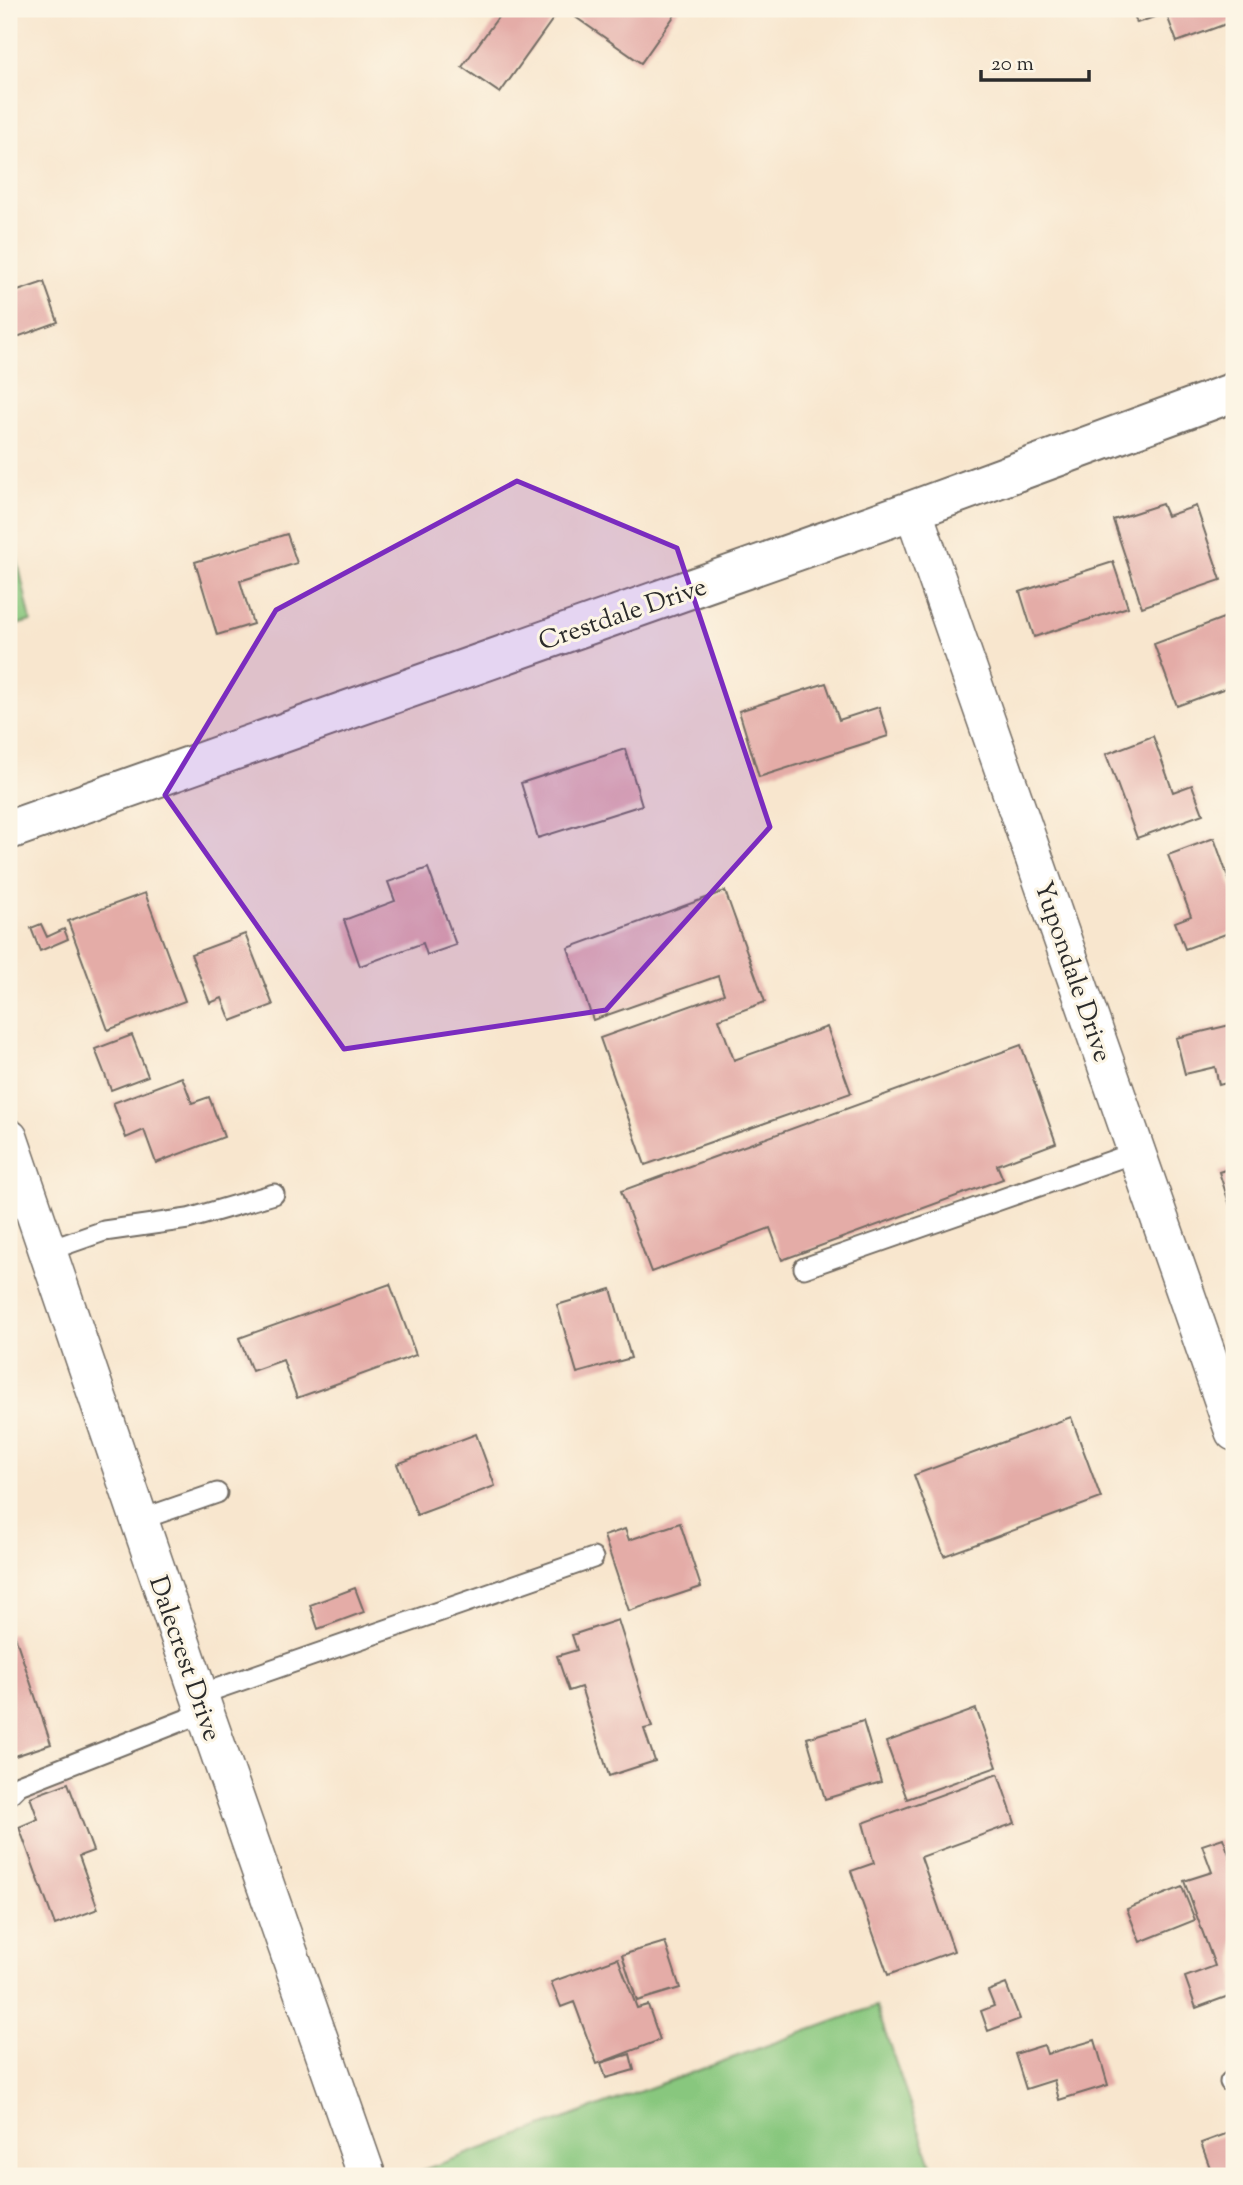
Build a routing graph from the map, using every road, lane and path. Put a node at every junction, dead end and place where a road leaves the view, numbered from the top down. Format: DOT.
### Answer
graph roads {
  1 [pos="1234,392"];
  2 [pos="913,510"];
  3 [pos="9,830"];
  4 [pos="9,1138"];
  5 [pos="1137,1152"];
  6 [pos="274,1194"];
  7 [pos="47,1251"];
  8 [pos="804,1268"];
  9 [pos="1234,1432"];
  10 [pos="217,1493"];
  11 [pos="139,1520"];
  12 [pos="593,1558"];
  13 [pos="202,1704"];
  14 [pos="9,1795"];
  15 [pos="368,2176"];
  1 -- 2 [label="street, Crestdale Drive"];
  2 -- 3 [label="street, Crestdale Drive"];
  2 -- 5 [label="street, Yupondale Drive"];
  4 -- 7 [label="street, Dalecrest Drive"];
  5 -- 8 [label="lane"];
  5 -- 9 [label="street, Yupondale Drive"];
  6 -- 7 [label="lane"];
  7 -- 11 [label="street, Dalecrest Drive"];
  10 -- 11 [label="lane"];
  11 -- 13 [label="street, Dalecrest Drive"];
  12 -- 13 [label="lane"];
  13 -- 14 [label="lane"];
  13 -- 15 [label="street, Dalecrest Drive"];
}
